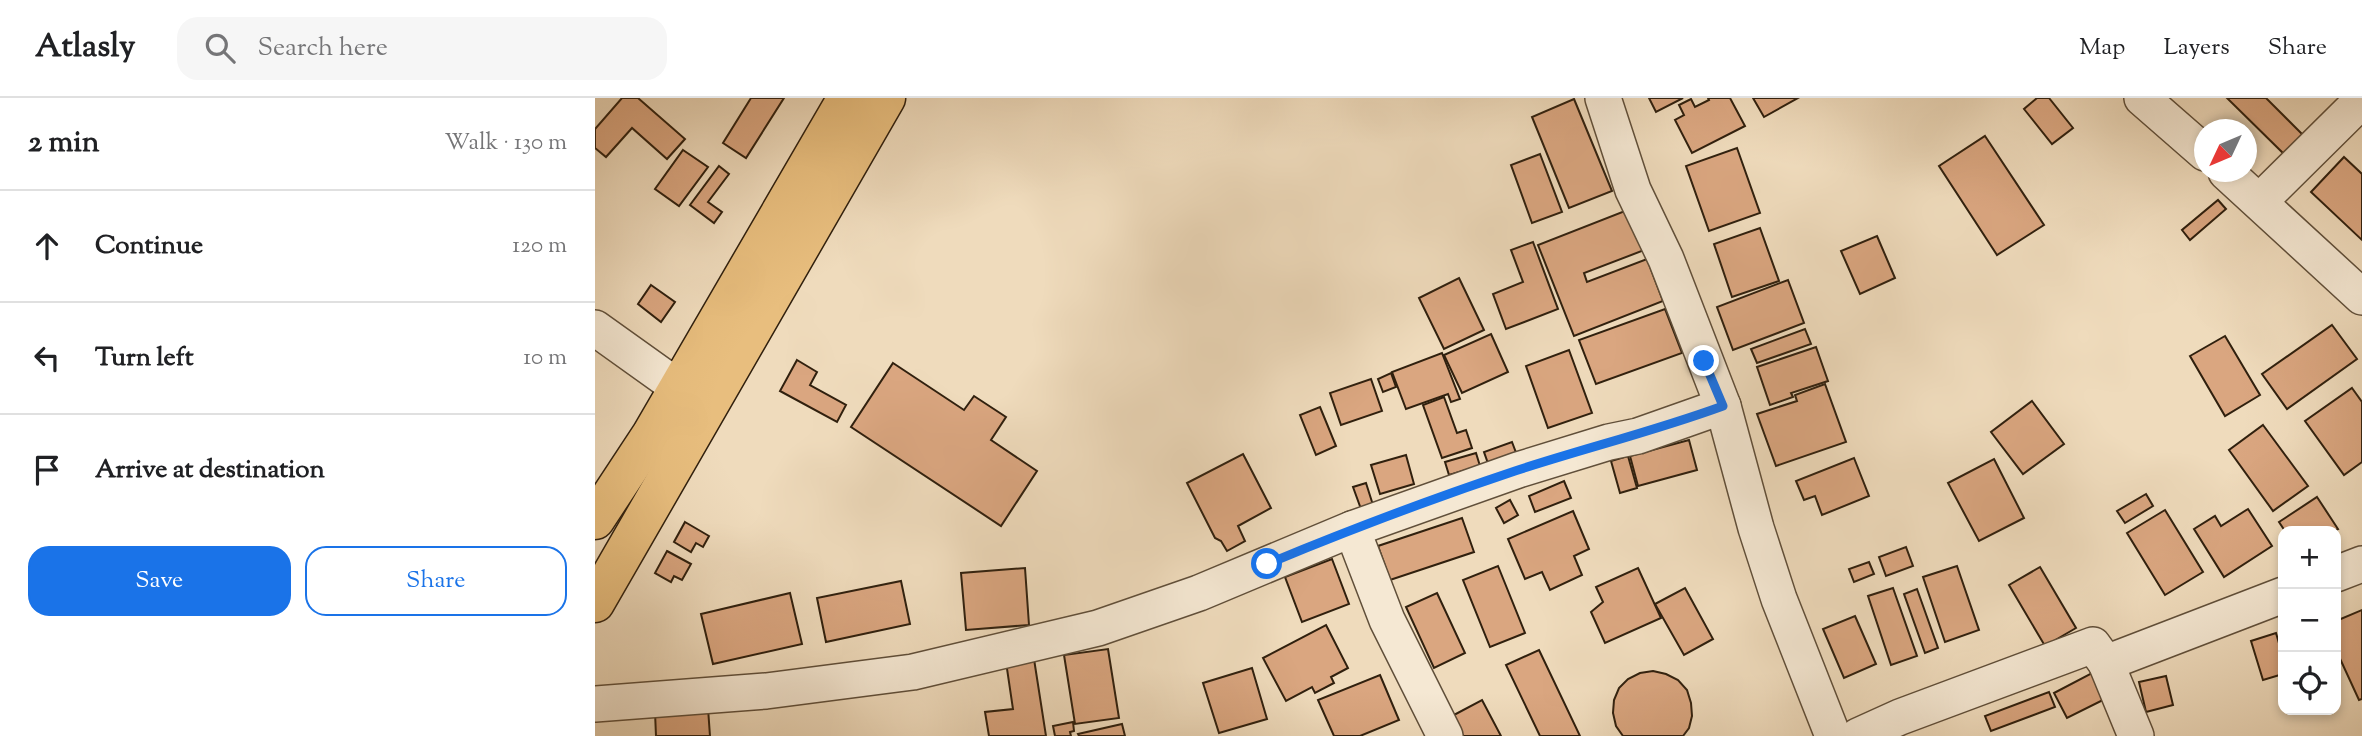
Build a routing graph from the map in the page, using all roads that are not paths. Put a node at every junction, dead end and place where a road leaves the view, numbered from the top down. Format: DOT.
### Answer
graph roads {
  1 [pos="847,98"];
  2 [pos="885,98"];
  3 [pos="1603,98"];
  4 [pos="2142,98"];
  5 [pos="2362,99"];
  6 [pos="2194,144"];
  7 [pos="2238,182"];
  8 [pos="2260,201"];
  9 [pos="2362,297"];
  10 [pos="595,328"];
  11 [pos="679,388"];
  12 [pos="1723,406"];
  13 [pos="665,445"];
  14 [pos="595,520"];
  15 [pos="1352,529"];
  16 [pos="2362,564"];
  17 [pos="2341,572"];
  18 [pos="2278,597"];
  19 [pos="595,603"];
  20 [pos="2106,663"];
  21 [pos="595,704"];
  22 [pos="1903,726"];
  23 [pos="1445,736"];
  24 [pos="1833,736"];
  25 [pos="1858,736"];
  26 [pos="2136,736"];
  1 -- 11 [label="highway"];
  2 -- 13 [label="highway"];
  3 -- 12 [label="street"];
  4 -- 6 [label="street"];
  5 -- 8 [label="street"];
  7 -- 8 [label="street"];
  8 -- 9 [label="street"];
  10 -- 11 [label="street"];
  11 -- 13 [label="highway"];
  12 -- 15 [label="street"];
  12 -- 24 [label="street"];
  13 -- 14 [label="highway"];
  13 -- 19 [label="highway"];
  15 -- 21 [label="street"];
  15 -- 23 [label="street"];
  16 -- 17 [label="street"];
  18 -- 20 [label="street"];
  20 -- 22 [label="street"];
  20 -- 26 [label="street"];
  22 -- 25 [label="street"];
}
